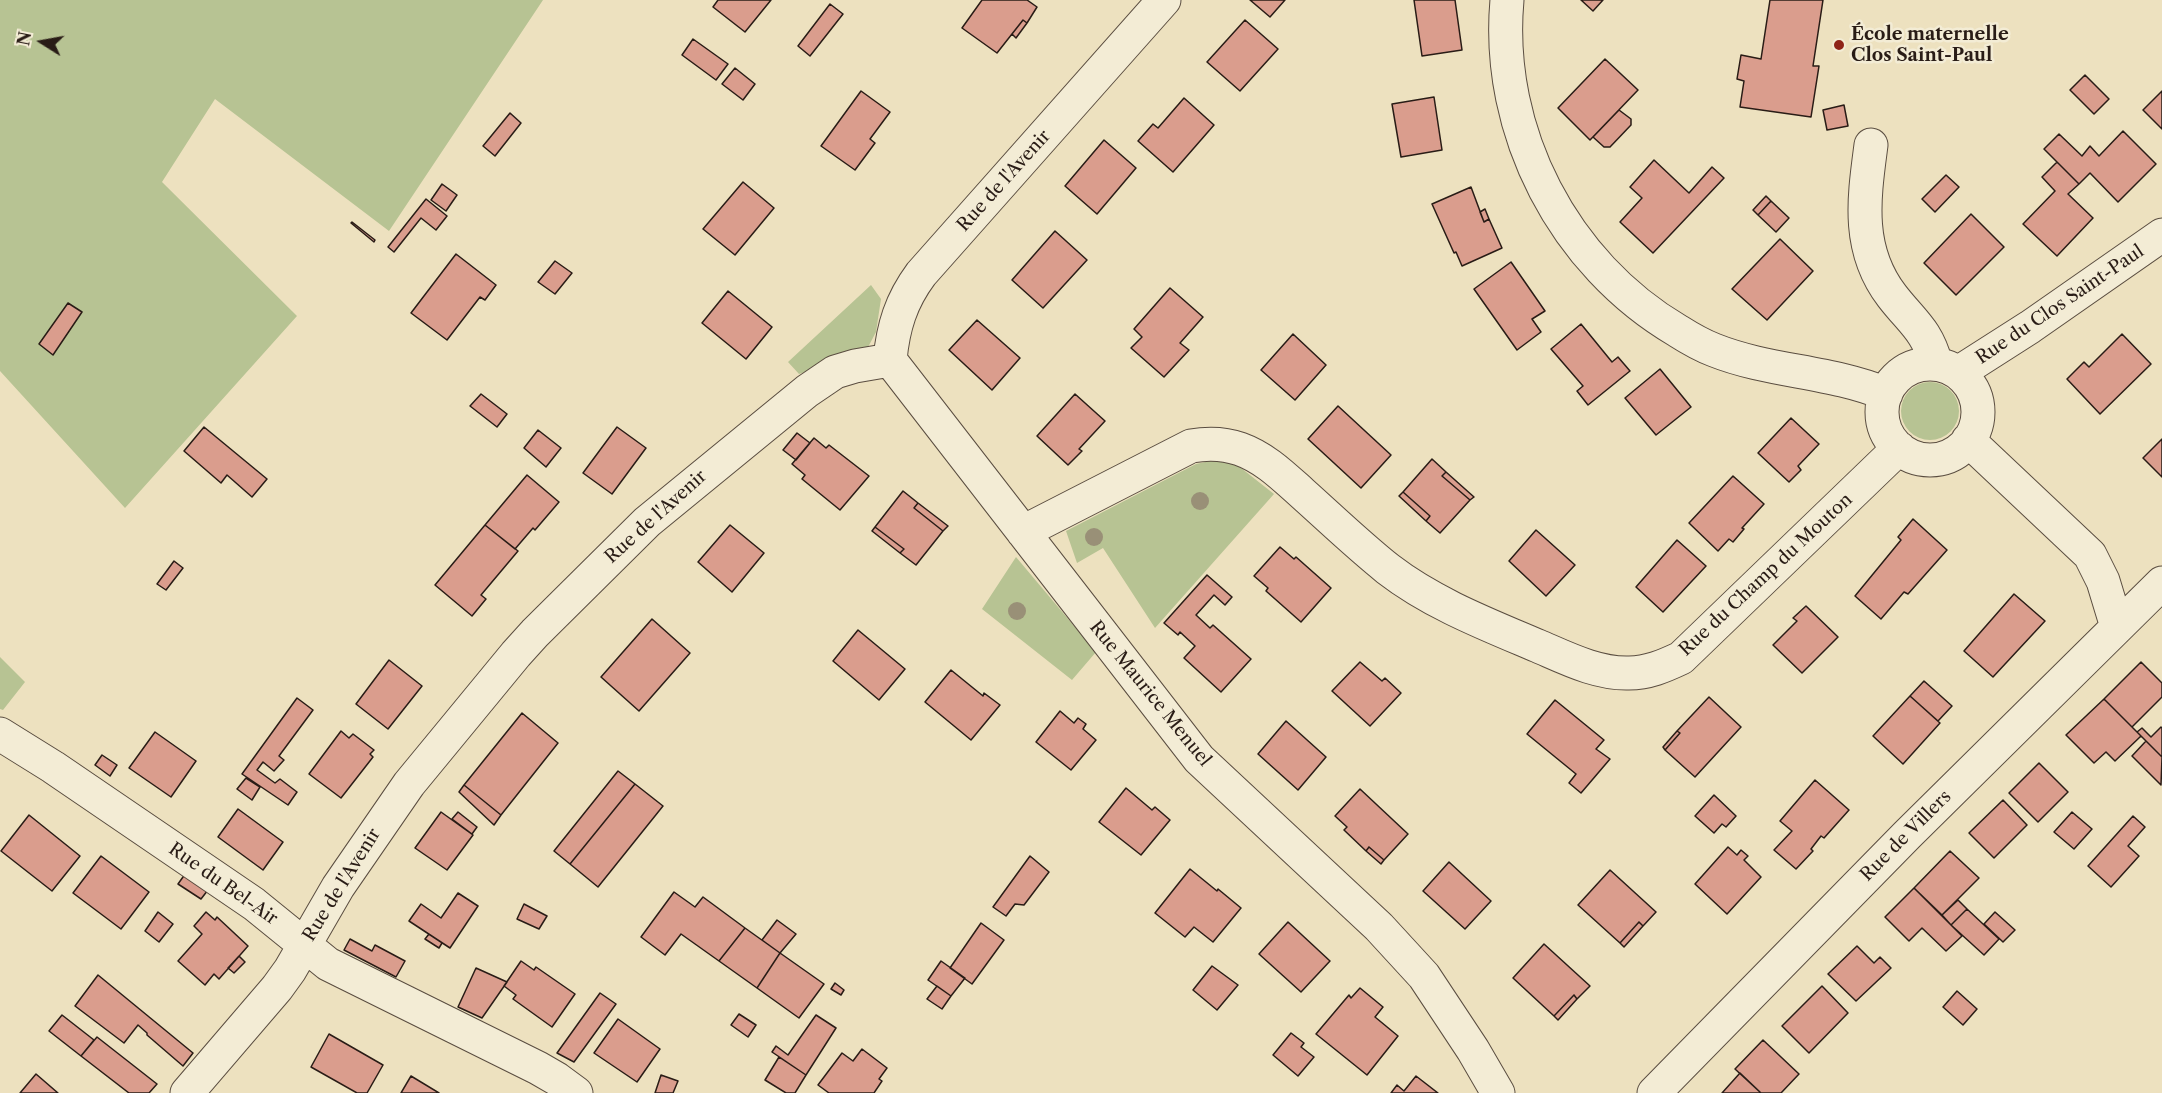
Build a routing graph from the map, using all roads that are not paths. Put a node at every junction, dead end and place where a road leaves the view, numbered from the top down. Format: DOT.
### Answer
graph roads {
  1 [pos="1164,0"];
  2 [pos="1507,0"];
  3 [pos="1871,145"];
  4 [pos="2162,235"];
  5 [pos="890,360"];
  6 [pos="1947,369"];
  7 [pos="1886,394"];
  8 [pos="1968,440"];
  9 [pos="1899,448"];
  10 [pos="1023,532"];
  11 [pos="2162,583"];
  12 [pos="2117,627"];
  13 [pos="0,734"];
  14 [pos="304,946"];
  15 [pos="187,1093"];
  16 [pos="576,1093"];
  17 [pos="1498,1093"];
  18 [pos="1654,1093"];
  1 -- 5 [label="street, Rue de l'Avenir"];
  2 -- 7 [label="street"];
  3 -- 6 [label="street"];
  4 -- 6 [label="street, Rue du Clos Saint-Paul"];
  5 -- 10 [label="street, Rue Maurice Menuel"];
  5 -- 14 [label="street, Rue de l'Avenir"];
  6 -- 7 [label="street"];
  6 -- 8 [label="street"];
  7 -- 9 [label="street"];
  8 -- 9 [label="street"];
  8 -- 12 [label="street"];
  9 -- 10 [label="street, Rue du Champ du Mouton"];
  10 -- 17 [label="street, Rue Maurice Menuel"];
  11 -- 12 [label="street, Rue de Villers"];
  12 -- 18 [label="street, Rue de Villers"];
  13 -- 14 [label="street, Rue du Bel-Air"];
  14 -- 15 [label="street, Rue de l'Avenir"];
  14 -- 16 [label="street, Rue du Bel-Air"];
}
